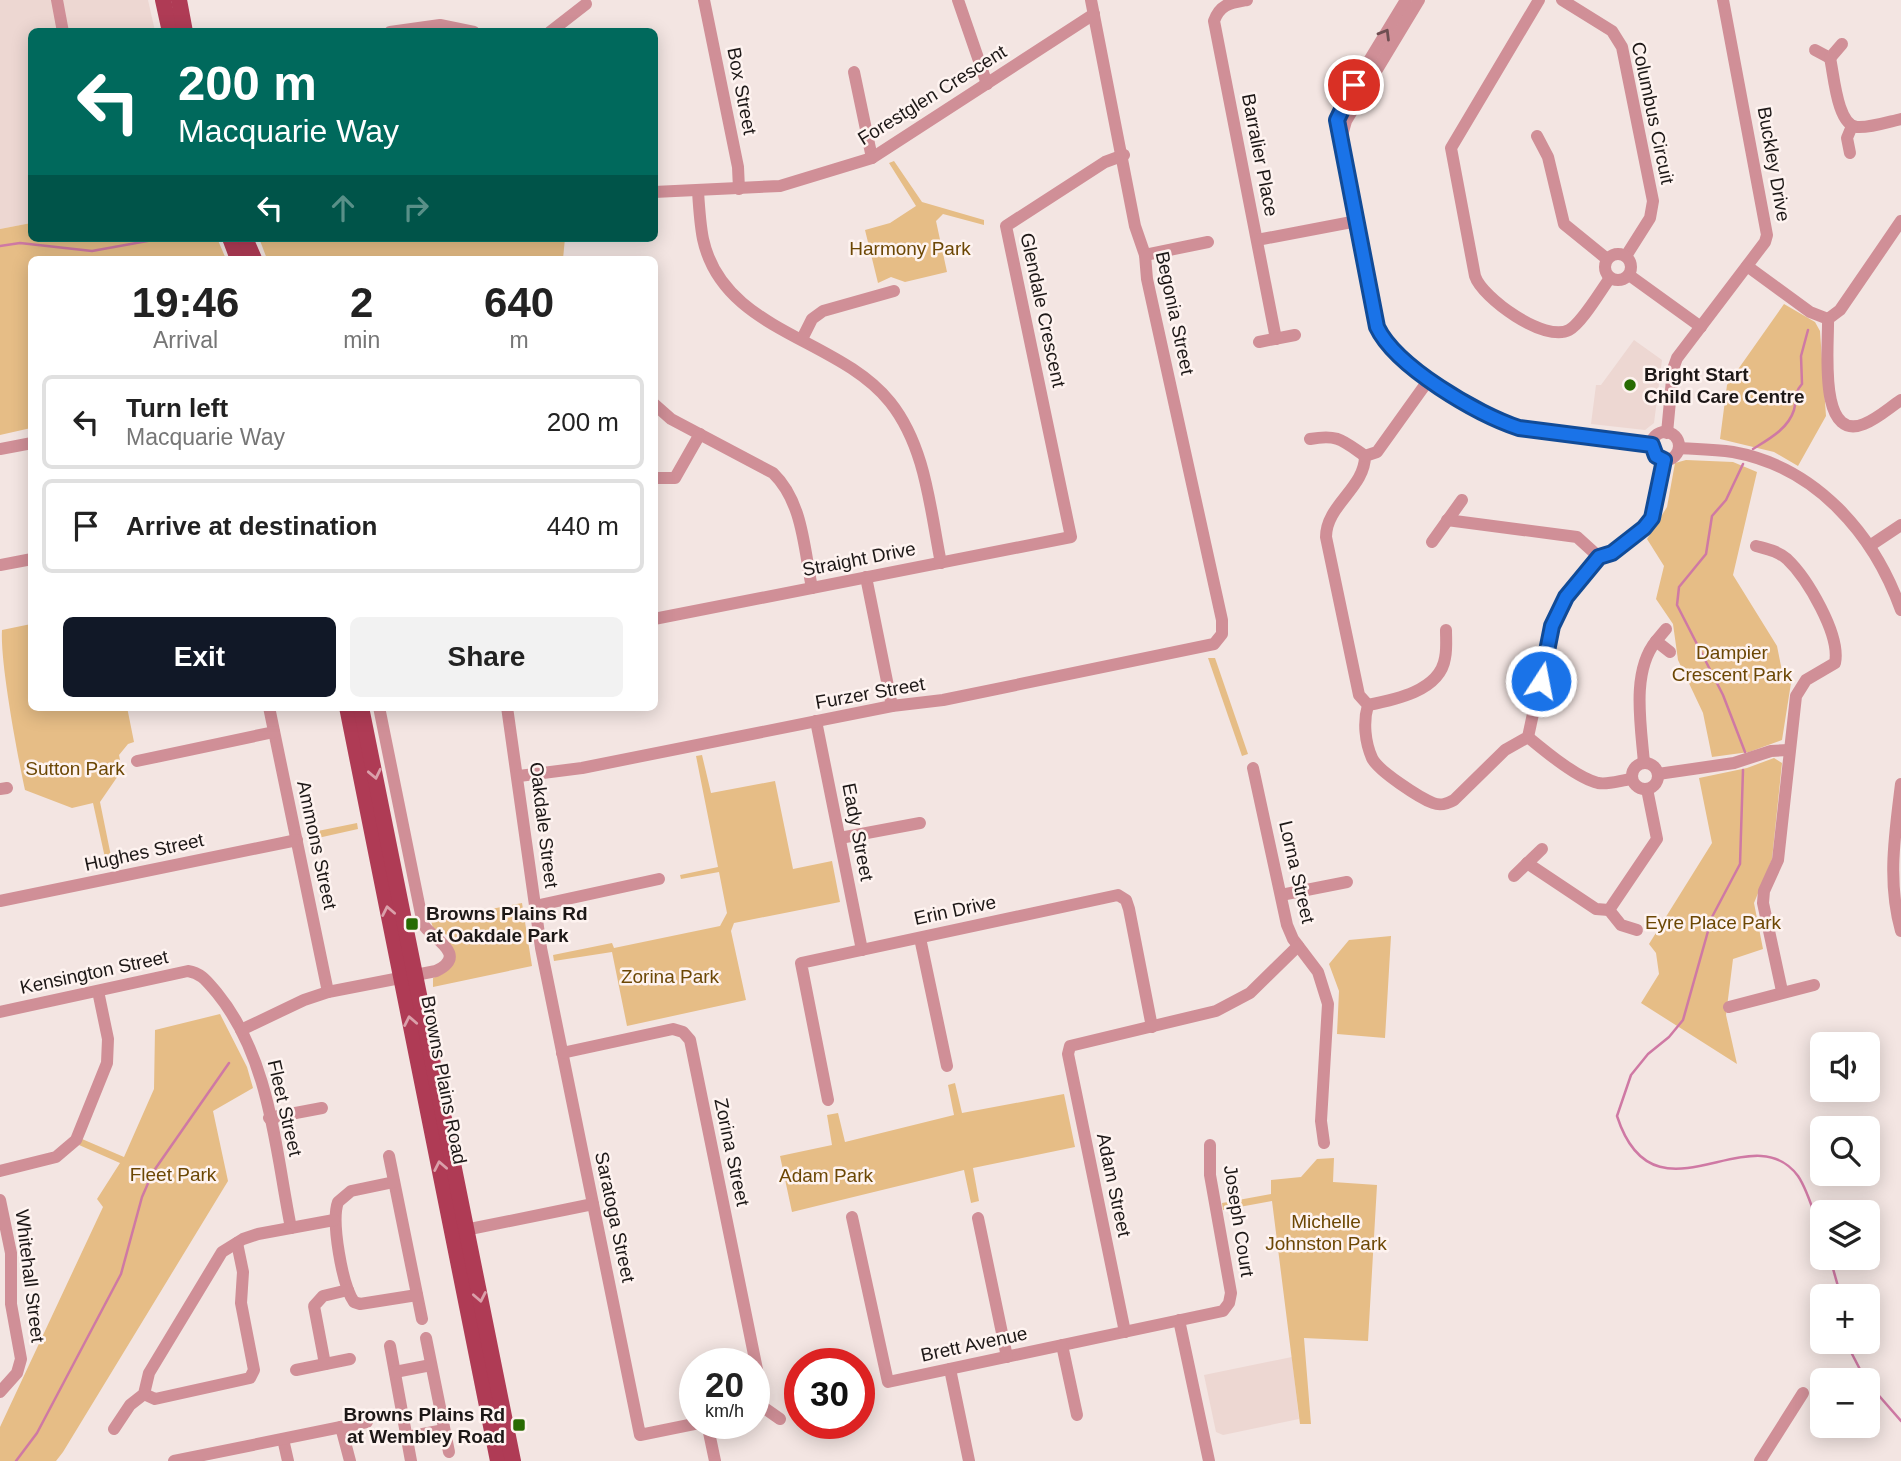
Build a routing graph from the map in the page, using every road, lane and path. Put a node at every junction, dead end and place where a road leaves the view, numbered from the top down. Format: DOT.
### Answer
graph roads {
  1 [pos="57,0"];
  2 [pos="163,0"];
  3 [pos="179,0"];
  4 [pos="704,0"];
  5 [pos="958,0"];
  6 [pos="1091,0"];
  7 [pos="1247,0"];
  8 [pos="1539,0"];
  9 [pos="1562,0"];
  10 [pos="1723,0"];
  11 [pos="1407,3"];
  12 [pos="586,4"];
  13 [pos="1094,15"];
  14 [pos="62,28"];
  15 [pos="169,28"];
  16 [pos="184,28"];
  17 [pos="419,28"];
  18 [pos="455,28"];
  19 [pos="555,28"];
  20 [pos="1842,44"];
  21 [pos="1815,50"];
  22 [pos="1830,58"];
  23 [pos="854,72"];
  24 [pos="987,84"];
  25 [pos="1901,120"];
  26 [pos="1852,126"];
  27 [pos="1536,136"];
  28 [pos="1850,153"];
  29 [pos="1124,155"];
  30 [pos="872,158"];
  31 [pos="739,189"];
  32 [pos="698,191"];
  33 [pos="658,192"];
  34 [pos="1357,221"];
  35 [pos="1899,228"];
  36 [pos="1257,240"];
  37 [pos="1208,243"];
  38 [pos="1145,255"];
  39 [pos="1626,256"];
  40 [pos="1607,259"];
  41 [pos="1747,266"];
  42 [pos="1629,275"];
  43 [pos="1610,278"];
  44 [pos="894,291"];
  45 [pos="1828,319"];
  46 [pos="1701,327"];
  47 [pos="1295,335"];
  48 [pos="802,339"];
  49 [pos="1276,339"];
  50 [pos="1259,342"];
  51 [pos="1430,378"];
  52 [pos="1901,400"];
  53 [pos="658,407"];
  54 [pos="1667,433"];
  55 [pos="700,434"];
  56 [pos="1310,439"];
  57 [pos="28,444"];
  58 [pos="1652,445"];
  59 [pos="1679,448"];
  60 [pos="0,449"];
  61 [pos="1365,456"];
  62 [pos="1664,460"];
  63 [pos="658,478"];
  64 [pos="1462,500"];
  65 [pos="1447,520"];
  66 [pos="1901,526"];
  67 [pos="1071,537"];
  68 [pos="1432,542"];
  69 [pos="1871,545"];
  70 [pos="1756,546"];
  71 [pos="1599,557"];
  72 [pos="28,560"];
  73 [pos="941,563"];
  74 [pos="0,565"];
  75 [pos="866,577"];
  76 [pos="812,588"];
  77 [pos="1901,610"];
  78 [pos="658,618"];
  79 [pos="1666,629"];
  80 [pos="1446,630"];
  81 [pos="1222,634"];
  82 [pos="1656,640"];
  83 [pos="1670,652"];
  84 [pos="1368,705"];
  85 [pos="892,706"];
  86 [pos="270,711"];
  87 [pos="348,711"];
  88 [pos="362,711"];
  89 [pos="380,711"];
  90 [pos="508,711"];
  91 [pos="816,721"];
  92 [pos="274,732"];
  93 [pos="1528,737"];
  94 [pos="1789,750"];
  95 [pos="137,761"];
  96 [pos="1644,763"];
  97 [pos="1253,768"];
  98 [pos="1658,774"];
  99 [pos="519,776"];
  100 [pos="1632,779"];
  101 [pos="1901,784"];
  102 [pos="1647,789"];
  103 [pos="920,823"];
  104 [pos="840,838"];
  105 [pos="297,840"];
  106 [pos="1542,849"];
  107 [pos="1527,863"];
  108 [pos="1514,876"];
  109 [pos="659,879"];
  110 [pos="1347,882"];
  111 [pos="1281,895"];
  112 [pos="0,901"];
  113 [pos="535,906"];
  114 [pos="1609,910"];
  115 [pos="1637,930"];
  116 [pos="1901,931"];
  117 [pos="920,937"];
  118 [pos="1298,946"];
  119 [pos="541,948"];
  120 [pos="862,950"];
  121 [pos="196,972"];
  122 [pos="409,976"];
  123 [pos="1814,985"];
  124 [pos="98,991"];
  125 [pos="1782,991"];
  126 [pos="328,992"];
  127 [pos="1729,1007"];
  128 [pos="0,1012"];
  129 [pos="1152,1027"];
  130 [pos="241,1030"];
  131 [pos="562,1053"];
  132 [pos="947,1066"];
  133 [pos="828,1100"];
  134 [pos="322,1108"];
  135 [pos="269,1118"];
  136 [pos="1324,1143"];
  137 [pos="1210,1144"];
  138 [pos="389,1156"];
  139 [pos="0,1171"];
  140 [pos="394,1182"];
  141 [pos="0,1200"];
  142 [pos="593,1204"];
  143 [pos="852,1217"];
  144 [pos="978,1218"];
  145 [pos="328,1221"];
  146 [pos="291,1228"];
  147 [pos="460,1231"];
  148 [pos="237,1243"];
  149 [pos="348,1290"];
  150 [pos="417,1295"];
  151 [pos="1229,1303"];
  152 [pos="422,1319"];
  153 [pos="1179,1320"];
  154 [pos="1125,1332"];
  155 [pos="426,1338"];
  156 [pos="1062,1345"];
  157 [pos="390,1346"];
  158 [pos="753,1348"];
  159 [pos="1007,1357"];
  160 [pos="350,1359"];
  161 [pos="325,1364"];
  162 [pos="431,1365"];
  163 [pos="950,1369"];
  164 [pos="296,1370"];
  165 [pos="394,1372"];
  166 [pos="0,1392"];
  167 [pos="1803,1393"];
  168 [pos="144,1394"];
  169 [pos="770,1414"];
  170 [pos="1077,1415"];
  171 [pos="780,1419"];
  172 [pos="367,1422"];
  173 [pos="341,1427"];
  174 [pos="679,1427"];
  175 [pos="114,1429"];
  176 [pos="444,1430"];
  177 [pos="407,1437"];
  178 [pos="284,1439"];
  179 [pos="710,1439"];
  180 [pos="449,1452"];
  181 [pos="225,1456"];
  182 [pos="174,1461"];
  183 [pos="288,1461"];
  184 [pos="350,1461"];
  185 [pos="411,1461"];
  186 [pos="498,1461"];
  187 [pos="513,1461"];
  188 [pos="715,1461"];
  189 [pos="969,1461"];
  190 [pos="1209,1461"];
  191 [pos="1760,1461"];
  1 -- 14 [label="street"];
  2 -- 15 [label="main road"];
  3 -- 16 [label="main road"];
  4 -- 31 [label="street, Box Street"];
  5 -- 24 [label="street"];
  6 -- 13 [label="street, Begonia Street"];
  7 -- 36 [label="street, Barralier Place"];
  8 -- 43 [label="street"];
  9 -- 39 [label="street, Columbus Circuit"];
  10 -- 41 [label="street, Buckley Drive"];
  11 -- 34 [label="street"];
  12 -- 19 [label="street"];
  13 -- 24 [label="street, Forestglen Crescent"];
  13 -- 29 [label="street, Begonia Street"];
  17 -- 18 [label="street"];
  20 -- 22 [label="street"];
  21 -- 22 [label="street"];
  22 -- 26 [label="street"];
  23 -- 30 [label="street"];
  24 -- 30 [label="street, Forestglen Crescent"];
  25 -- 26 [label="street"];
  26 -- 28 [label="street"];
  27 -- 40 [label="street"];
  29 -- 38 [label="street, Begonia Street"];
  29 -- 67 [label="street, Glendale Crescent"];
  30 -- 31 [label="street, Forestglen Crescent"];
  31 -- 32 [label="street, Forestglen Crescent"];
  32 -- 33 [label="street, Forestglen Crescent"];
  32 -- 48 [label="street"];
  34 -- 36 [label="street"];
  34 -- 51 [label="street"];
  35 -- 45 [label="street"];
  36 -- 49 [label="street, Barralier Place"];
  37 -- 38 [label="street"];
  38 -- 81 [label="street, Begonia Street"];
  39 -- 40 [label="street"];
  39 -- 42 [label="street"];
  40 -- 43 [label="street"];
  41 -- 45 [label="street"];
  41 -- 46 [label="street, Buckley Drive"];
  42 -- 43 [label="street"];
  42 -- 46 [label="street"];
  44 -- 48 [label="street"];
  45 -- 52 [label="street"];
  46 -- 54 [label="street, Buckley Drive"];
  47 -- 49 [label="street"];
  48 -- 73 [label="street"];
  49 -- 50 [label="street"];
  51 -- 58 [label="street"];
  51 -- 61 [label="street"];
  53 -- 55 [label="street"];
  54 -- 58 [label="street"];
  54 -- 59 [label="street"];
  55 -- 63 [label="street"];
  55 -- 76 [label="street"];
  56 -- 61 [label="street"];
  57 -- 60 [label="street"];
  58 -- 62 [label="street"];
  59 -- 62 [label="street"];
  59 -- 69 [label="street"];
  61 -- 84 [label="street"];
  62 -- 71 [label="street"];
  64 -- 65 [label="street"];
  65 -- 68 [label="street"];
  65 -- 71 [label="street"];
  66 -- 69 [label="street"];
  67 -- 73 [label="street, Straight Drive"];
  69 -- 77 [label="street"];
  70 -- 94 [label="street"];
  71 -- 93 [label="street"];
  72 -- 74 [label="street"];
  73 -- 75 [label="street, Straight Drive"];
  75 -- 76 [label="street, Straight Drive"];
  75 -- 85 [label="street"];
  76 -- 78 [label="street, Straight Drive"];
  79 -- 82 [label="street"];
  80 -- 84 [label="street"];
  81 -- 85 [label="street, Furzer Street"];
  82 -- 83 [label="street"];
  82 -- 96 [label="street"];
  84 -- 93 [label="street"];
  85 -- 91 [label="street, Furzer Street"];
  86 -- 92 [label="street, Ammons Street"];
  122 -- 87 [label="main road, Browns Plains Road, one-way"];
  88 -- 122 [label="main road, Browns Plains Road, one-way"];
  89 -- 122 [label="street, Browns Plains Road"];
  90 -- 99 [label="street, Oakdale Street"];
  91 -- 99 [label="street, Furzer Street"];
  91 -- 104 [label="street, Eady Street"];
  92 -- 95 [label="street"];
  92 -- 105 [label="street, Ammons Street"];
  93 -- 100 [label="street"];
  94 -- 98 [label="street"];
  94 -- 125 [label="street"];
  96 -- 98 [label="street"];
  96 -- 100 [label="street"];
  97 -- 111 [label="street, Lorna Street"];
  98 -- 102 [label="street"];
  99 -- 113 [label="street, Oakdale Street"];
  100 -- 102 [label="street"];
  101 -- 116 [label="street"];
  102 -- 114 [label="street"];
  103 -- 104 [label="street"];
  104 -- 120 [label="street, Eady Street"];
  105 -- 112 [label="street, Hughes Street"];
  105 -- 126 [label="street, Ammons Street"];
  106 -- 107 [label="street"];
  107 -- 108 [label="street"];
  107 -- 114 [label="street"];
  109 -- 113 [label="street"];
  110 -- 111 [label="street"];
  111 -- 118 [label="street, Lorna Street"];
  113 -- 119 [label="street, Oakdale Street"];
  114 -- 115 [label="street"];
  117 -- 120 [label="street, Erin Drive"];
  117 -- 129 [label="street, Erin Drive"];
  117 -- 132 [label="street"];
  118 -- 129 [label="street, Adam Street"];
  118 -- 136 [label="street, Lorna Street"];
  119 -- 131 [label="street, Saratoga Street"];
  120 -- 133 [label="street, Erin Drive"];
  121 -- 124 [label="street, Kensington Street"];
  121 -- 130 [label="street, Fleet Street"];
  122 -- 126 [label="street"];
  122 -- 147 [label="main road, Browns Plains Road"];
  123 -- 125 [label="street"];
  124 -- 128 [label="street, Kensington Street"];
  124 -- 139 [label="street"];
  125 -- 127 [label="street"];
  126 -- 130 [label="street"];
  129 -- 154 [label="street, Adam Street"];
  130 -- 135 [label="street, Fleet Street"];
  131 -- 142 [label="street, Saratoga Street"];
  131 -- 158 [label="street, Zorina Street"];
  134 -- 135 [label="street"];
  135 -- 146 [label="street, Fleet Street"];
  137 -- 151 [label="street, Joseph Court"];
  138 -- 140 [label="street"];
  140 -- 145 [label="street"];
  140 -- 150 [label="street"];
  141 -- 166 [label="street, Whitehall Street"];
  142 -- 147 [label="street"];
  142 -- 174 [label="street, Saratoga Street"];
  143 -- 163 [label="street, Brett Avenue"];
  144 -- 159 [label="street"];
  145 -- 146 [label="street"];
  145 -- 149 [label="street"];
  146 -- 148 [label="street"];
  147 -- 186 [label="main road, Browns Plains Road"];
  147 -- 187 [label="main road, Browns Plains Road, one-way"];
  148 -- 168 [label="street"];
  148 -- 168 [label="street"];
  149 -- 150 [label="street"];
  149 -- 161 [label="street"];
  150 -- 152 [label="street"];
  151 -- 153 [label="street, Brett Avenue"];
  153 -- 154 [label="street, Brett Avenue"];
  153 -- 190 [label="street"];
  154 -- 156 [label="street, Brett Avenue"];
  155 -- 162 [label="street"];
  156 -- 159 [label="street, Brett Avenue"];
  156 -- 170 [label="street"];
  157 -- 165 [label="street"];
  159 -- 163 [label="street, Brett Avenue"];
  160 -- 161 [label="street"];
  161 -- 164 [label="street"];
  162 -- 165 [label="street"];
  162 -- 176 [label="street"];
  163 -- 189 [label="street"];
  165 -- 177 [label="street"];
  167 -- 191 [label="street"];
  168 -- 175 [label="street"];
  169 -- 171 [label="street, Zorina Street"];
  172 -- 173 [label="street"];
  173 -- 178 [label="street"];
  173 -- 184 [label="street"];
  176 -- 177 [label="street"];
  176 -- 180 [label="street"];
  177 -- 185 [label="street"];
  178 -- 181 [label="street"];
  178 -- 183 [label="street"];
  179 -- 188 [label="street"];
  181 -- 182 [label="street"];
}
